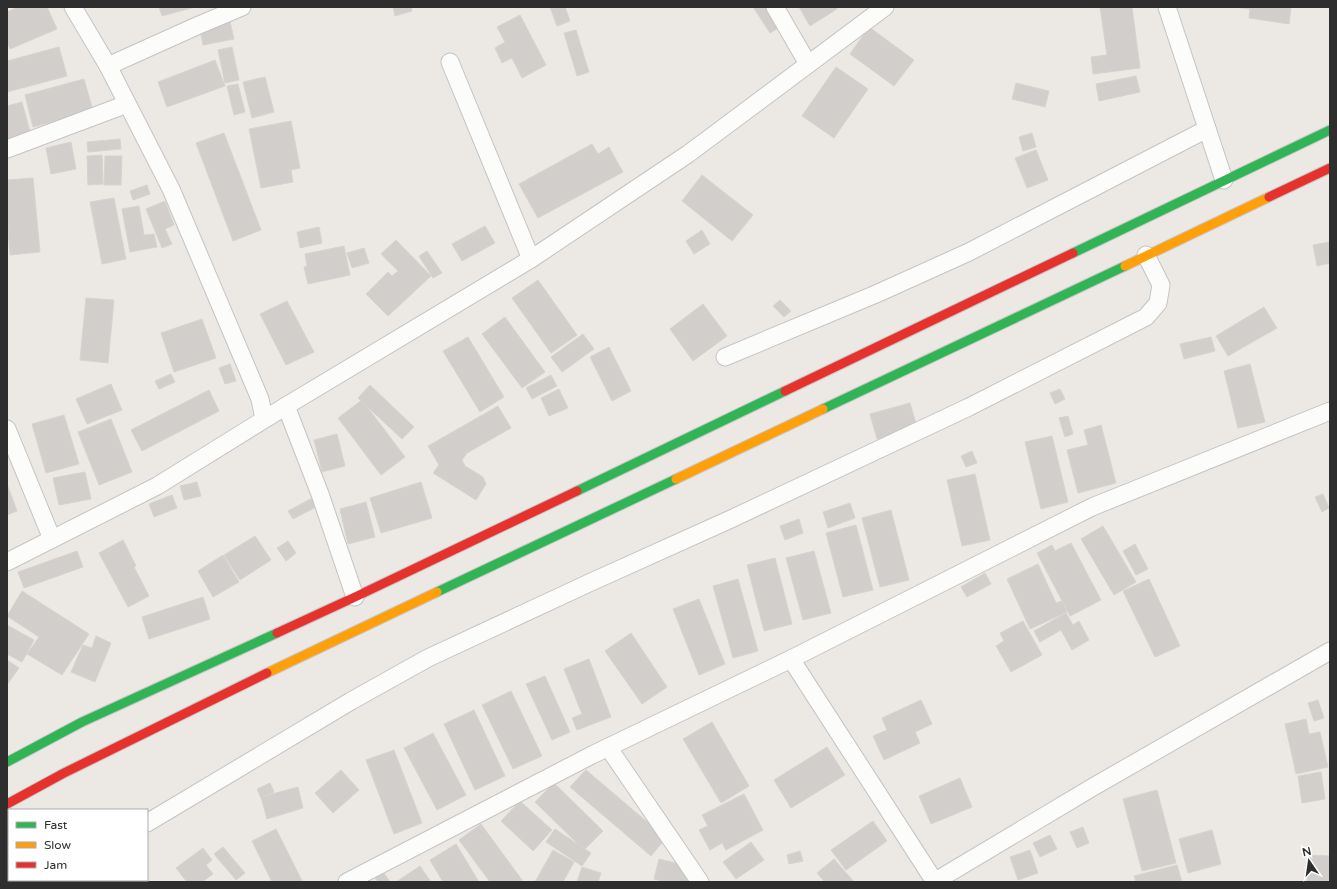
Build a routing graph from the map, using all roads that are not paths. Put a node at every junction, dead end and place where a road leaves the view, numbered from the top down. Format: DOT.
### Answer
graph roads {
  1 [pos="73,7"];
  2 [pos="242,7"];
  3 [pos="775,7"];
  4 [pos="885,7"];
  5 [pos="1167,7"];
  6 [pos="450,62"];
  7 [pos="808,64"];
  8 [pos="108,66"];
  9 [pos="127,104"];
  10 [pos="1208,129"];
  11 [pos="1330,130"];
  12 [pos="7,149"];
  13 [pos="1330,168"];
  14 [pos="1224,180"];
  15 [pos="1146,255"];
  16 [pos="531,259"];
  17 [pos="725,357"];
  18 [pos="286,406"];
  19 [pos="1330,411"];
  20 [pos="264,419"];
  21 [pos="7,429"];
  22 [pos="52,539"];
  23 [pos="7,562"];
  24 [pos="355,596"];
  25 [pos="1330,651"];
  26 [pos="791,659"];
  27 [pos="608,747"];
  28 [pos="7,762"];
  29 [pos="7,804"];
  30 [pos="148,821"];
  31 [pos="347,882"];
  32 [pos="700,882"];
  33 [pos="934,882"];
  1 -- 8 [label="street"];
  2 -- 8 [label="street"];
  3 -- 7 [label="street"];
  4 -- 7 [label="street"];
  5 -- 10 [label="street"];
  6 -- 16 [label="street"];
  7 -- 16 [label="street"];
  8 -- 9 [label="street"];
  9 -- 12 [label="street"];
  9 -- 20 [label="street"];
  10 -- 14 [label="street"];
  10 -- 17 [label="street"];
  11 -- 14 [label="main road"];
  13 -- 15 [label="main road"];
  14 -- 24 [label="main road"];
  15 -- 29 [label="main road"];
  15 -- 30 [label="street"];
  16 -- 18 [label="street"];
  18 -- 20 [label="street"];
  18 -- 24 [label="street"];
  19 -- 26 [label="street"];
  20 -- 22 [label="street"];
  21 -- 22 [label="street"];
  22 -- 23 [label="street"];
  24 -- 28 [label="main road"];
  25 -- 33 [label="street"];
  26 -- 27 [label="street"];
  26 -- 33 [label="street"];
  27 -- 31 [label="street"];
  27 -- 32 [label="street"];
}
